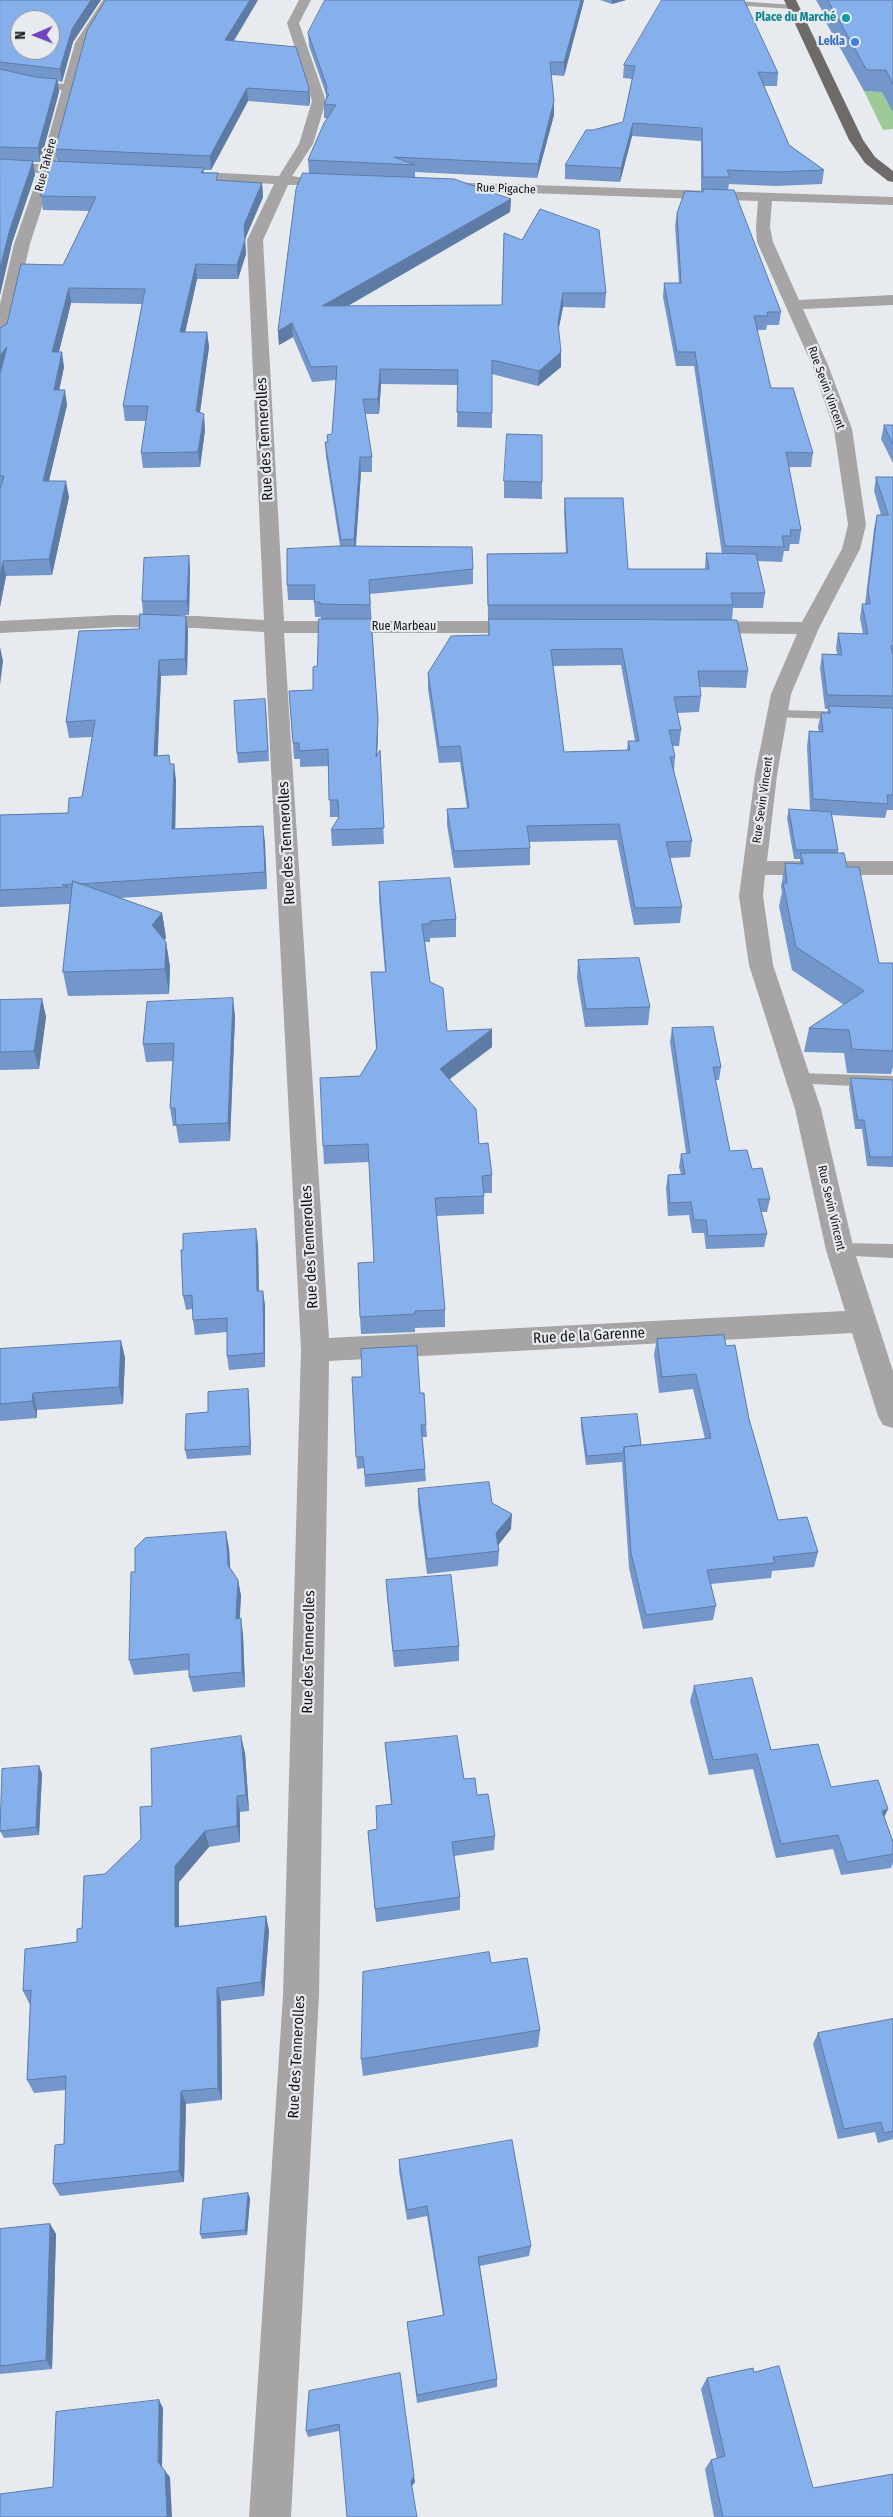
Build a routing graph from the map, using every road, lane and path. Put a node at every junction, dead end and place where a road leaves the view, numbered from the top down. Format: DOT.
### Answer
graph roads {
  1 [pos="109,0"];
  2 [pos="305,0"];
  3 [pos="726,0"];
  4 [pos="792,3"];
  5 [pos="0,78"];
  6 [pos="68,86"];
  7 [pos="0,167"];
  8 [pos="46,168"];
  9 [pos="103,170"];
  10 [pos="171,174"];
  11 [pos="893,178"];
  12 [pos="283,180"];
  13 [pos="310,181"];
  14 [pos="427,186"];
  15 [pos="765,199"];
  16 [pos="893,201"];
  17 [pos="893,300"];
  18 [pos="792,305"];
  19 [pos="0,338"];
  20 [pos="0,627"];
  21 [pos="274,627"];
  22 [pos="546,627"];
  23 [pos="685,627"];
  24 [pos="809,628"];
  25 [pos="777,714"];
  26 [pos="893,716"];
  27 [pos="753,868"];
  28 [pos="893,868"];
  29 [pos="798,1079"];
  30 [pos="893,1082"];
  31 [pos="840,1250"];
  32 [pos="893,1251"];
  33 [pos="862,1321"];
  34 [pos="316,1350"];
  35 [pos="893,1416"];
  36 [pos="270,2517"];
  1 -- 6 [label="street, Rue Tahère"];
  2 -- 12 [label="street, Rue des Tennerolles"];
  3 -- 4 [label="lane"];
  4 -- 11 [label="main road"];
  5 -- 6 [label="lane"];
  6 -- 8 [label="street, Rue Tahère"];
  7 -- 8 [label="street"];
  8 -- 9 [label="street"];
  8 -- 19 [label="street, Rue Tahère"];
  10 -- 12 [label="street"];
  12 -- 13 [label="street"];
  12 -- 21 [label="street, Rue des Tennerolles"];
  14 -- 15 [label="street, Rue Pigache"];
  15 -- 16 [label="street, Rue Pigache"];
  15 -- 18 [label="street, Rue Sevin Vincent"];
  17 -- 18 [label="street"];
  18 -- 24 [label="street, Rue Sevin Vincent"];
  20 -- 21 [label="street, Rue Marbeau"];
  21 -- 22 [label="street, Rue Marbeau"];
  21 -- 34 [label="street, Rue des Tennerolles"];
  23 -- 24 [label="street"];
  24 -- 25 [label="street, Rue Sevin Vincent"];
  25 -- 26 [label="lane"];
  25 -- 27 [label="street, Rue Sevin Vincent"];
  27 -- 28 [label="street"];
  27 -- 29 [label="street, Rue Sevin Vincent"];
  29 -- 30 [label="lane"];
  29 -- 31 [label="street, Rue Sevin Vincent"];
  31 -- 32 [label="lane"];
  31 -- 33 [label="street, Rue Sevin Vincent"];
  33 -- 34 [label="street, Rue de la Garenne"];
  33 -- 35 [label="street, Rue Sevin Vincent"];
  34 -- 36 [label="street, Rue des Tennerolles"];
}
